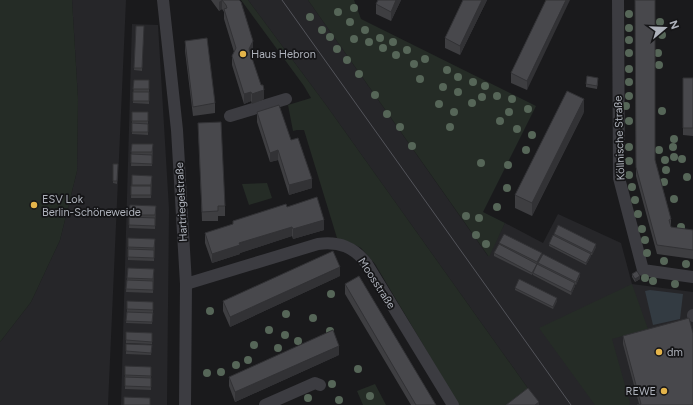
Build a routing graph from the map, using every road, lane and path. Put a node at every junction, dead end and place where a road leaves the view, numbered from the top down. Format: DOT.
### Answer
graph roads {
  1 [pos="163,0"];
  2 [pos="618,0"];
  3 [pos="286,99"];
  4 [pos="230,116"];
  5 [pos="693,277"];
  6 [pos="186,284"];
  7 [pos="320,385"];
  8 [pos="186,405"];
  9 [pos="265,405"];
  10 [pos="453,405"];
  1 -- 6 [label="street, Hartriegelstraße"];
  2 -- 5 [label="street, Köllnische Straße"];
  3 -- 4 [label="street"];
  6 -- 8 [label="street, Hartriegelstraße"];
  6 -- 10 [label="street, Moosstraße"];
  7 -- 9 [label="street"];
}
